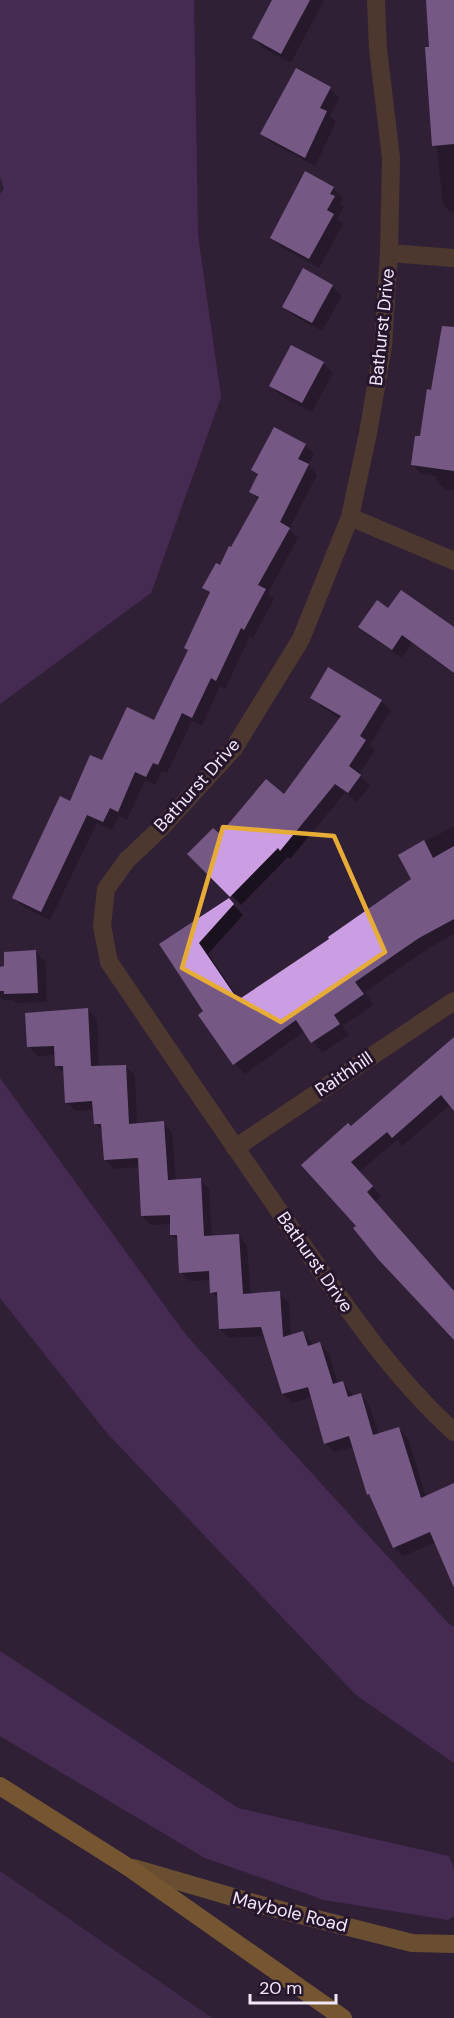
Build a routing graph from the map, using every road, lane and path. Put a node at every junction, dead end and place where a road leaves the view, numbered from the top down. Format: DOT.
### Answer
graph roads {
  1 [pos="376,0"];
  2 [pos="389,253"];
  3 [pos="454,258"];
  4 [pos="350,517"];
  5 [pos="454,561"];
  6 [pos="454,1001"];
  7 [pos="235,1148"];
  8 [pos="454,1432"];
  9 [pos="0,1786"];
  10 [pos="128,1867"];
  11 [pos="454,1944"];
  12 [pos="344,2018"];
  1 -- 2 [label="street, Bathurst Drive"];
  2 -- 3 [label="street"];
  2 -- 4 [label="street, Bathurst Drive"];
  4 -- 5 [label="street"];
  4 -- 7 [label="street, Bathurst Drive"];
  6 -- 7 [label="street, Raithhill"];
  7 -- 8 [label="street, Bathurst Drive"];
  9 -- 10 [label="highway"];
  10 -- 11 [label="main road, Maybole Road"];
  10 -- 12 [label="highway"];
}
